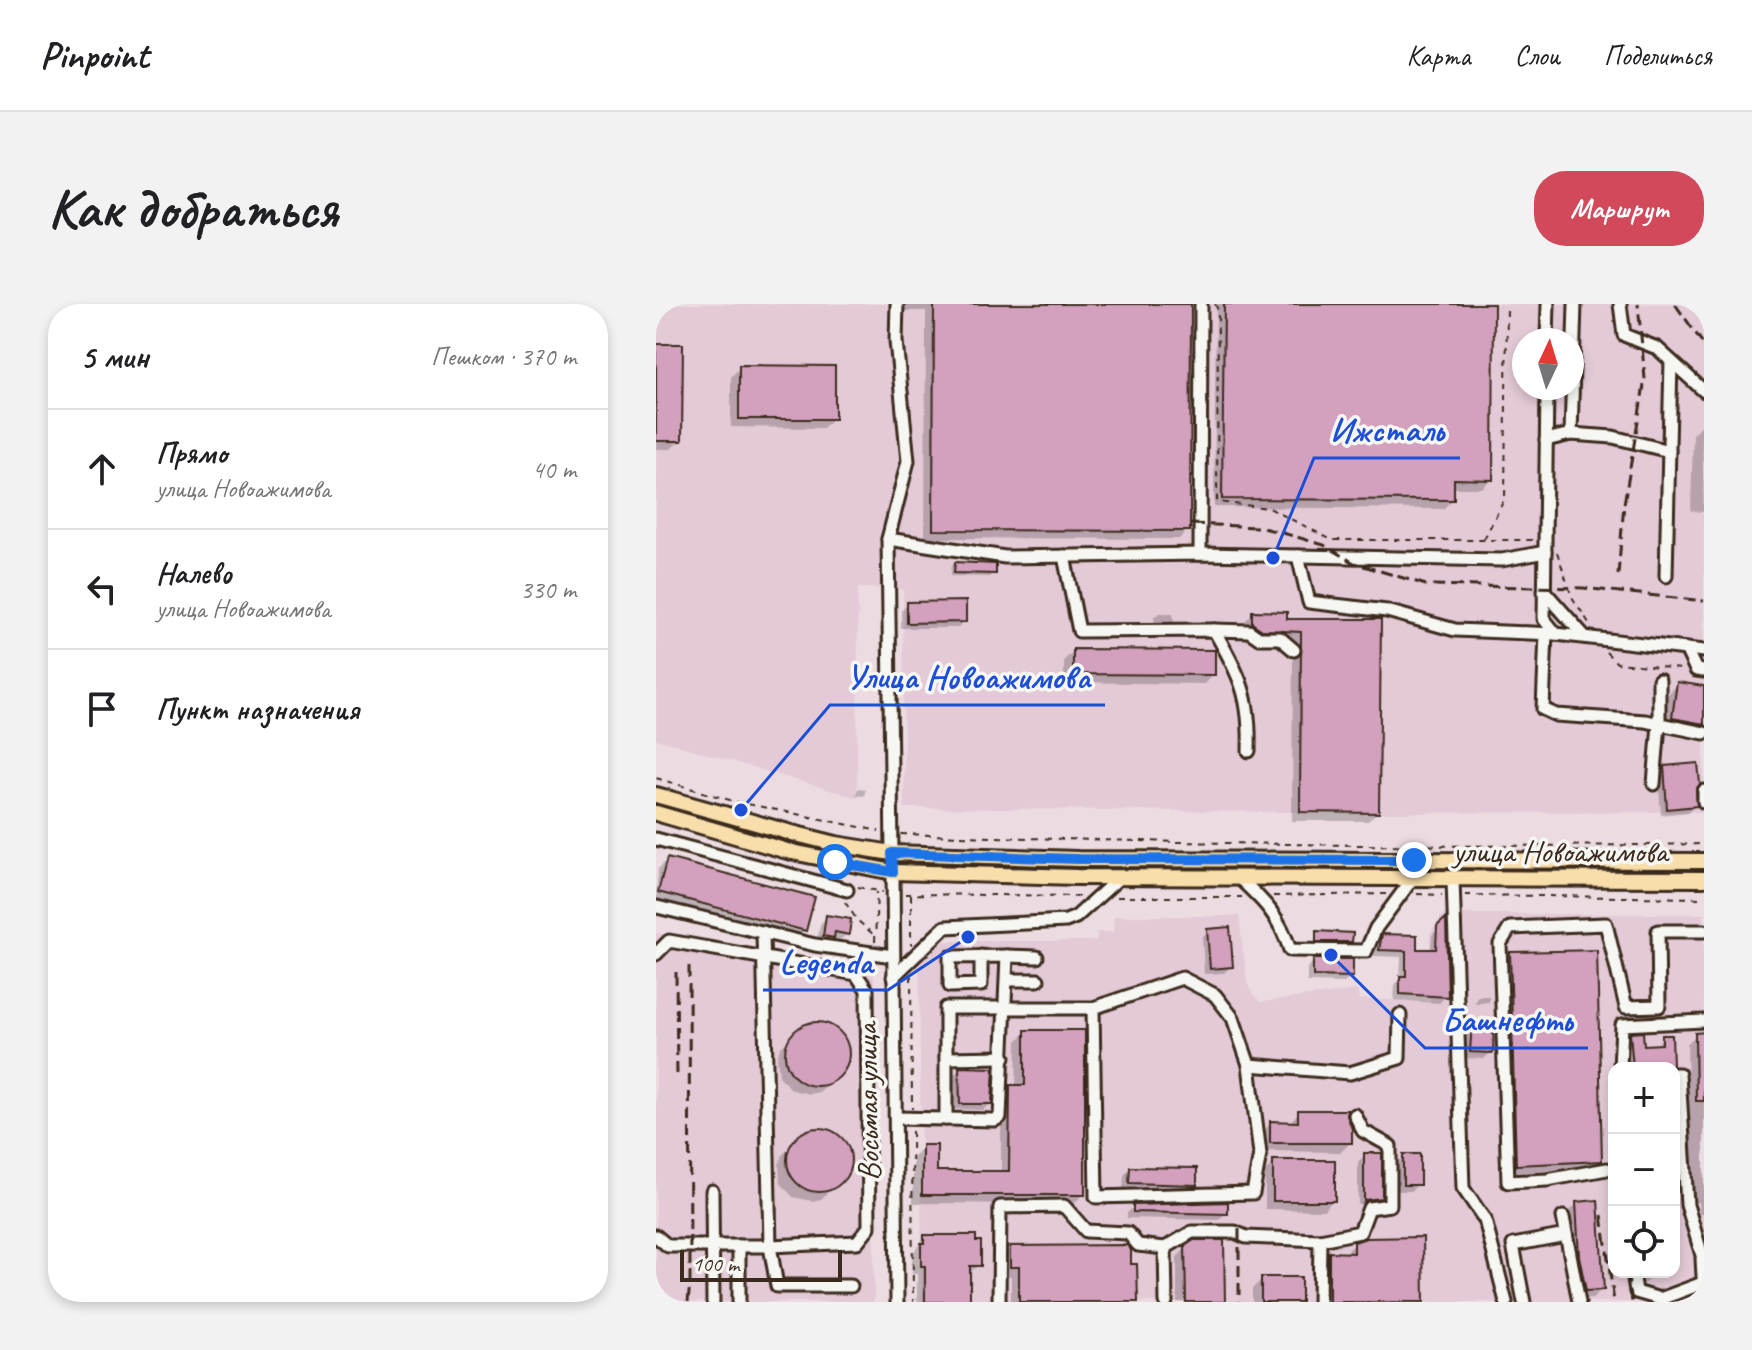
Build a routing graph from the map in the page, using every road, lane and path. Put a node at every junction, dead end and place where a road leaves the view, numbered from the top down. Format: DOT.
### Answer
graph roads {
  1 [pos="897,304"];
  2 [pos="1201,304"];
  3 [pos="1215,304"];
  4 [pos="1507,304"];
  5 [pos="1548,304"];
  6 [pos="1558,304"];
  7 [pos="1575,304"];
  8 [pos="1620,304"];
  9 [pos="1548,317"];
  10 [pos="1548,328"];
  11 [pos="1671,361"];
  12 [pos="1704,391"];
  13 [pos="1547,400"];
  14 [pos="1571,434"];
  15 [pos="1546,440"];
  16 [pos="1669,451"];
  17 [pos="1217,502"];
  18 [pos="888,539"];
  19 [pos="1483,540"];
  20 [pos="1545,552"];
  21 [pos="1200,554"];
  22 [pos="1064,556"];
  23 [pos="1298,556"];
  24 [pos="1666,576"];
  25 [pos="1544,591"];
  26 [pos="1214,630"];
  27 [pos="1551,634"];
  28 [pos="1585,637"];
  29 [pos="1686,649"];
  30 [pos="1294,650"];
  31 [pos="1704,651"];
  32 [pos="1704,671"];
  33 [pos="1659,680"];
  34 [pos="1659,724"];
  35 [pos="1704,733"];
  36 [pos="1249,751"];
  37 [pos="656,778"];
  38 [pos="1654,784"];
  39 [pos="1704,791"];
  40 [pos="656,795"];
  41 [pos="1704,802"];
  42 [pos="656,813"];
  43 [pos="892,833"];
  44 [pos="656,839"];
  45 [pos="1704,844"];
  46 [pos="892,853"];
  47 [pos="1704,861"];
  48 [pos="893,872"];
  49 [pos="1120,877"];
  50 [pos="1239,878"];
  51 [pos="1413,878"];
  52 [pos="1453,879"];
  53 [pos="1704,879"];
  54 [pos="834,887"];
  55 [pos="847,890"];
  56 [pos="877,891"];
  57 [pos="911,894"];
  58 [pos="657,907"];
  59 [pos="1704,931"];
  60 [pos="763,932"];
  61 [pos="875,936"];
  62 [pos="875,953"];
  63 [pos="656,954"];
  64 [pos="893,956"];
  65 [pos="981,956"];
  66 [pos="1007,956"];
  67 [pos="763,957"];
  68 [pos="1037,957"];
  69 [pos="911,958"];
  70 [pos="893,977"];
  71 [pos="1007,980"];
  72 [pos="1038,980"];
  73 [pos="1006,1008"];
  74 [pos="1093,1008"];
  75 [pos="1400,1015"];
  76 [pos="1704,1021"];
  77 [pos="1004,1057"];
  78 [pos="946,1058"];
  79 [pos="1620,1062"];
  80 [pos="1249,1065"];
  81 [pos="1355,1115"];
  82 [pos="896,1118"];
  83 [pos="912,1119"];
  84 [pos="946,1119"];
  85 [pos="1680,1168"];
  86 [pos="1607,1169"];
  87 [pos="712,1191"];
  88 [pos="1563,1217"];
  89 [pos="1700,1227"];
  90 [pos="1566,1235"];
  91 [pos="656,1236"];
  92 [pos="1320,1240"];
  93 [pos="713,1246"];
  94 [pos="739,1246"];
  95 [pos="770,1246"];
  96 [pos="1165,1248"];
  97 [pos="1703,1260"];
  98 [pos="1634,1278"];
  99 [pos="1703,1283"];
  100 [pos="851,1286"];
  101 [pos="1704,1293"];
  102 [pos="713,1302"];
  103 [pos="739,1302"];
  104 [pos="897,1302"];
  105 [pos="913,1302"];
  106 [pos="999,1302"];
  107 [pos="1166,1302"];
  108 [pos="1319,1302"];
  109 [pos="1506,1302"];
  110 [pos="1524,1302"];
  111 [pos="1579,1302"];
  1 -- 18 [label="street"];
  2 -- 21 [label="street"];
  3 -- 17 [label="path"];
  4 -- 19 [label="path"];
  5 -- 9 [label="street"];
  6 -- 9 [label="street"];
  7 -- 14 [label="street"];
  8 -- 11 [label="street"];
  9 -- 10 [label="street"];
  11 -- 12 [label="street"];
  11 -- 16 [label="street"];
  13 -- 15 [label="street"];
  14 -- 15 [label="street"];
  14 -- 16 [label="street"];
  15 -- 20 [label="street"];
  16 -- 24 [label="street"];
  18 -- 22 [label="street"];
  18 -- 43 [label="street"];
  20 -- 23 [label="street"];
  20 -- 25 [label="street"];
  21 -- 22 [label="street"];
  21 -- 23 [label="street"];
  22 -- 26 [label="street"];
  23 -- 27 [label="street"];
  25 -- 27 [label="street"];
  25 -- 28 [label="street"];
  26 -- 30 [label="street"];
  26 -- 36 [label="street"];
  27 -- 28 [label="street"];
  27 -- 34 [label="street"];
  28 -- 29 [label="street"];
  29 -- 31 [label="street"];
  29 -- 32 [label="street"];
  33 -- 34 [label="street"];
  34 -- 35 [label="street"];
  34 -- 38 [label="street"];
  37 -- 43 [label="path"];
  39 -- 41 [label="street"];
  40 -- 46 [label="main road, улица Новоажимова"];
  42 -- 48 [label="main road, улица Новоажимова"];
  43 -- 45 [label="path"];
  43 -- 46 [label="street"];
  44 -- 54 [label="street"];
  46 -- 47 [label="main road, улица Новоажимова"];
  46 -- 48 [label="main road, Восьмая улица"];
  48 -- 49 [label="main road, улица Новоажимова"];
  48 -- 64 [label="street, Восьмая улица"];
  49 -- 50 [label="main road, улица Новоажимова"];
  49 -- 69 [label="street"];
  50 -- 51 [label="main road, улица Новоажимова"];
  50 -- 51 [label="street"];
  51 -- 52 [label="main road, улица Новоажимова"];
  52 -- 53 [label="main road, улица Новоажимова"];
  52 -- 109 [label="street"];
  54 -- 55 [label="street"];
  54 -- 61 [label="path"];
  56 -- 61 [label="path"];
  57 -- 69 [label="path"];
  58 -- 60 [label="street"];
  59 -- 86 [label="street"];
  60 -- 62 [label="street"];
  60 -- 67 [label="street"];
  61 -- 62 [label="path"];
  62 -- 64 [label="street"];
  63 -- 67 [label="street"];
  64 -- 70 [label="street, Восьмая улица"];
  65 -- 66 [label="street"];
  66 -- 68 [label="street"];
  66 -- 71 [label="street"];
  67 -- 95 [label="street"];
  67 -- 95 [label="street"];
  69 -- 70 [label="street"];
  69 -- 83 [label="path"];
  70 -- 82 [label="street, Восьмая улица"];
  71 -- 72 [label="street"];
  71 -- 73 [label="street"];
  73 -- 74 [label="street"];
  73 -- 77 [label="street"];
  73 -- 78 [label="street"];
  74 -- 80 [label="street"];
  74 -- 80 [label="street"];
  75 -- 80 [label="street"];
  76 -- 79 [label="street"];
  77 -- 78 [label="street"];
  77 -- 84 [label="street"];
  78 -- 84 [label="street"];
  81 -- 92 [label="street"];
  82 -- 83 [label="street"];
  82 -- 104 [label="street, Восьмая улица"];
  83 -- 84 [label="street"];
  83 -- 105 [label="path"];
  85 -- 89 [label="street"];
  87 -- 93 [label="street"];
  88 -- 90 [label="street"];
  89 -- 97 [label="street"];
  90 -- 110 [label="street"];
  90 -- 111 [label="street"];
  91 -- 93 [label="street"];
  92 -- 96 [label="street"];
  92 -- 108 [label="street"];
  93 -- 94 [label="street"];
  93 -- 102 [label="street"];
  94 -- 95 [label="street"];
  94 -- 103 [label="street"];
  95 -- 100 [label="street"];
  96 -- 106 [label="street"];
  96 -- 107 [label="street"];
  97 -- 99 [label="street"];
  98 -- 99 [label="street"];
  99 -- 101 [label="street"];
}
